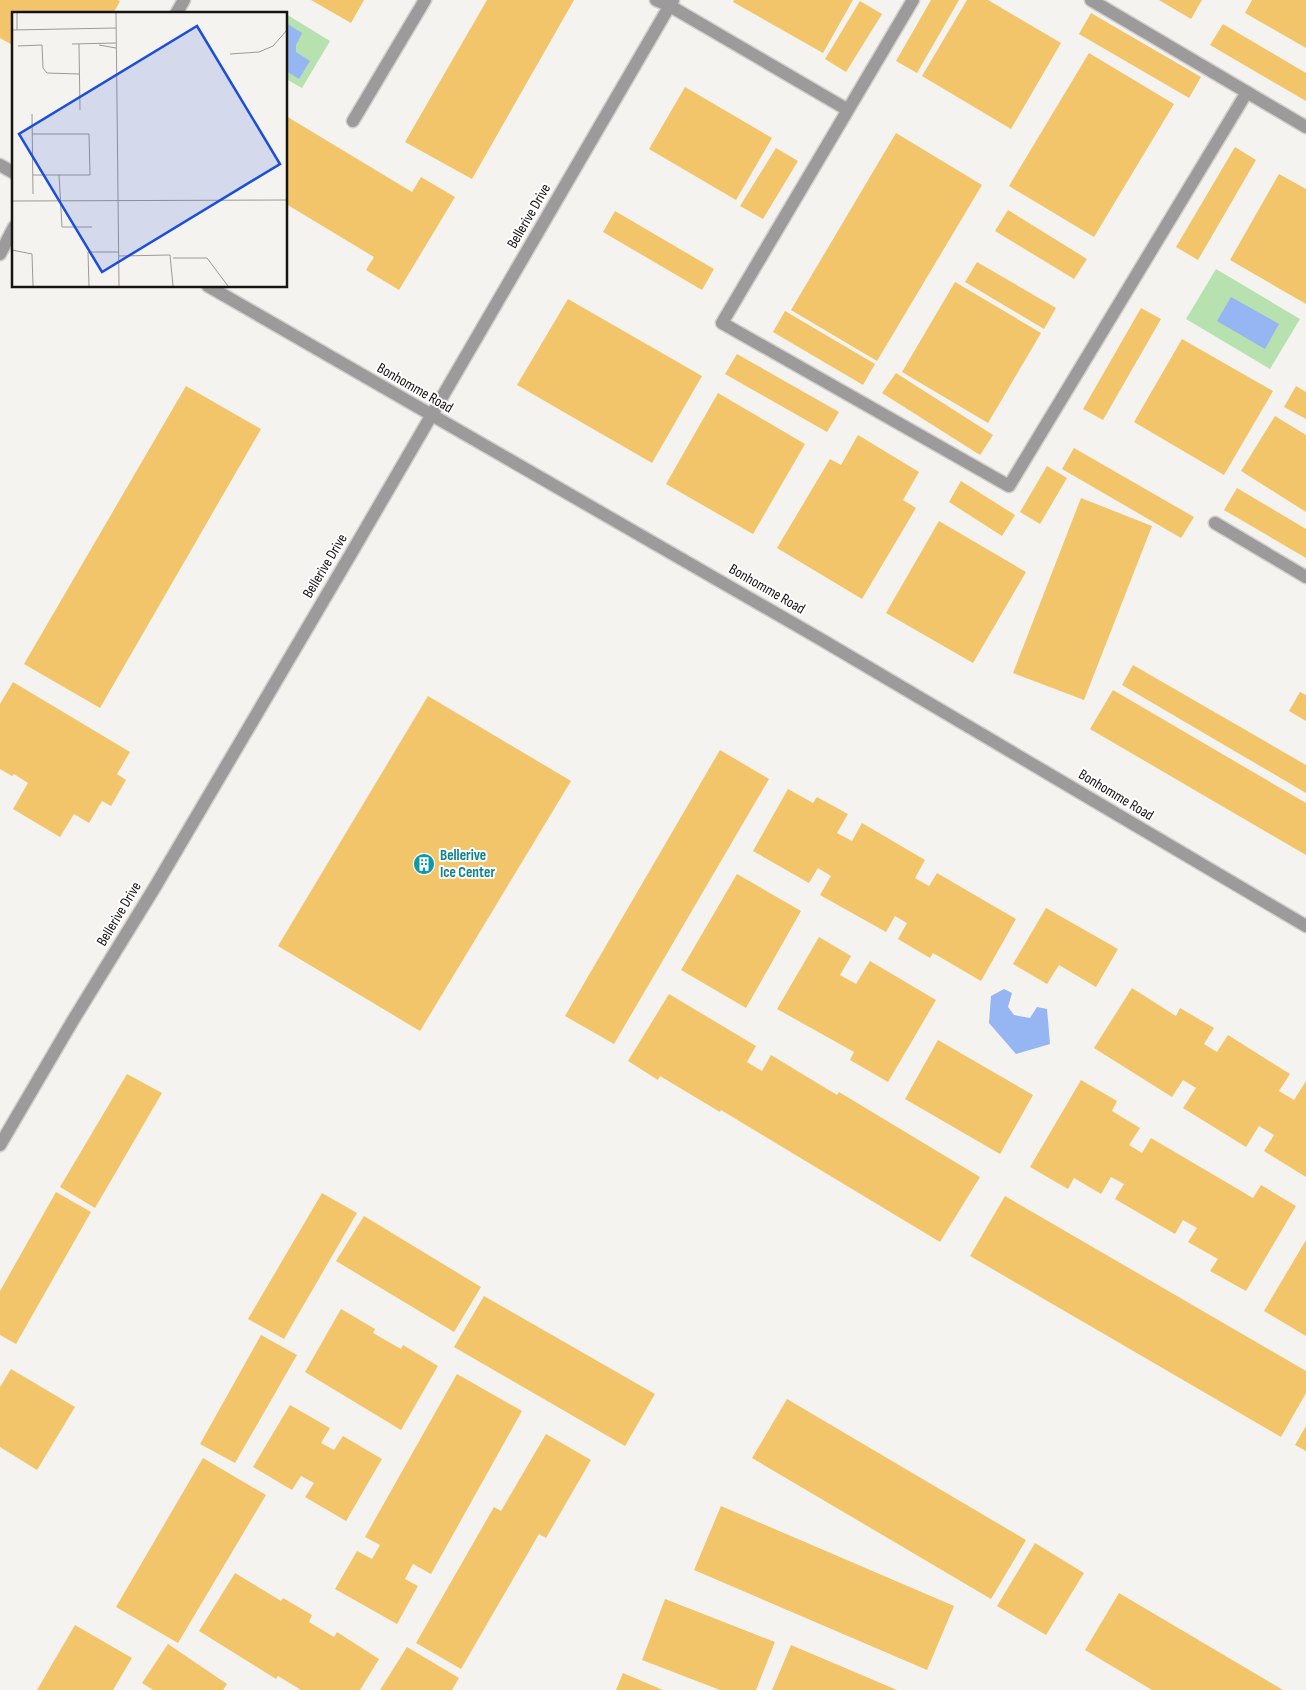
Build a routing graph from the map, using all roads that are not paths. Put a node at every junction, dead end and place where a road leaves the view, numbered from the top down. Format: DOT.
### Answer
graph roads {
  1 [pos="184,0"];
  2 [pos="425,0"];
  3 [pos="656,0"];
  4 [pos="913,0"];
  5 [pos="1090,0"];
  6 [pos="672,3"];
  7 [pos="177,12"];
  8 [pos="1247,92"];
  9 [pos="848,110"];
  10 [pos="353,121"];
  11 [pos="1306,127"];
  12 [pos="0,165"];
  13 [pos="12,172"];
  14 [pos="12,231"];
  15 [pos="0,254"];
  16 [pos="211,288"];
  17 [pos="432,416"];
  18 [pos="1215,523"];
  19 [pos="1306,577"];
  20 [pos="1306,926"];
  21 [pos="0,1145"];
  1 -- 7 [label="street"];
  2 -- 10 [label="street"];
  3 -- 6 [label="street"];
  4 -- 9 [label="street"];
  5 -- 8 [label="street"];
  6 -- 9 [label="street"];
  6 -- 17 [label="street, Bellerive Drive"];
  8 -- 9 [label="street"];
  8 -- 11 [label="street"];
  12 -- 13 [label="street"];
  14 -- 15 [label="street"];
  16 -- 17 [label="street, Bonhomme Road"];
  17 -- 20 [label="street, Bonhomme Road"];
  17 -- 21 [label="street, Bellerive Drive"];
  18 -- 19 [label="street"];
}
